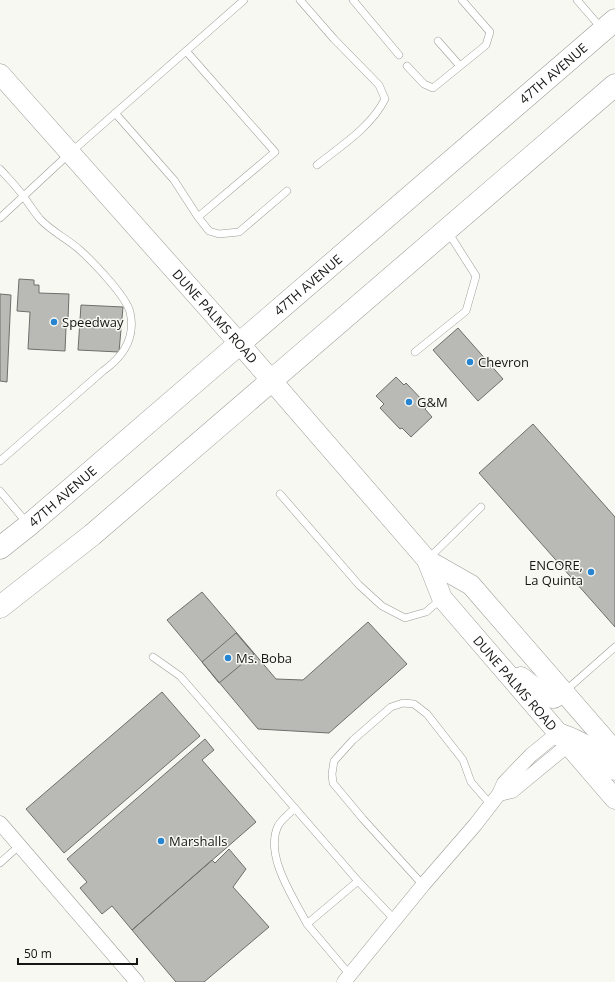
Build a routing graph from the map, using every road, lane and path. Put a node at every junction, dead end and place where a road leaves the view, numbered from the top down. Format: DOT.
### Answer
graph roads {
  1 [pos="244,0"];
  2 [pos="300,0"];
  3 [pos="353,0"];
  4 [pos="462,0"];
  5 [pos="576,0"];
  6 [pos="609,25"];
  7 [pos="438,42"];
  8 [pos="186,51"];
  9 [pos="399,55"];
  10 [pos="407,66"];
  11 [pos="460,66"];
  12 [pos="0,74"];
  13 [pos="615,85"];
  14 [pos="116,113"];
  15 [pos="70,153"];
  16 [pos="317,165"];
  17 [pos="0,169"];
  18 [pos="287,191"];
  19 [pos="24,196"];
  20 [pos="198,217"];
  21 [pos="0,218"];
  22 [pos="446,230"];
  23 [pos="240,344"];
  24 [pos="415,352"];
  25 [pos="272,381"];
  26 [pos="0,461"];
  27 [pos="0,490"];
  28 [pos="280,494"];
  29 [pos="481,507"];
  30 [pos="29,525"];
  31 [pos="0,548"];
  32 [pos="427,560"];
  33 [pos="442,598"];
  34 [pos="0,607"];
  35 [pos="483,647"];
  36 [pos="615,647"];
  37 [pos="153,657"];
  38 [pos="564,692"];
  39 [pos="563,739"];
  40 [pos="615,751"];
  41 [pos="615,770"];
  42 [pos="615,799"];
  43 [pos="495,800"];
  44 [pos="295,808"];
  45 [pos="0,823"];
  46 [pos="19,846"];
  47 [pos="0,863"];
  48 [pos="358,882"];
  49 [pos="423,885"];
  50 [pos="395,920"];
  51 [pos="307,924"];
  52 [pos="347,979"];
  53 [pos="136,982"];
  1 -- 8 [label="lane"];
  2 -- 16 [label="lane"];
  3 -- 9 [label="lane"];
  4 -- 11 [label="lane"];
  5 -- 6 [label="lane"];
  6 -- 23 [label="main road, 47TH AVENUE"];
  7 -- 11 [label="lane"];
  8 -- 14 [label="lane"];
  8 -- 20 [label="lane"];
  10 -- 11 [label="lane"];
  12 -- 15 [label="main road, DUNE PALMS ROAD"];
  13 -- 22 [label="main road"];
  14 -- 15 [label="lane"];
  14 -- 20 [label="lane"];
  15 -- 19 [label="lane"];
  15 -- 23 [label="main road, DUNE PALMS ROAD"];
  17 -- 19 [label="lane"];
  18 -- 20 [label="lane"];
  19 -- 21 [label="lane"];
  19 -- 26 [label="lane"];
  22 -- 24 [label="lane"];
  22 -- 25 [label="main road"];
  23 -- 25 [label="main road, DUNE PALMS ROAD"];
  23 -- 30 [label="main road, 47TH AVENUE"];
  25 -- 32 [label="main road, DUNE PALMS ROAD"];
  25 -- 34 [label="main road"];
  27 -- 30 [label="lane"];
  28 -- 33 [label="lane"];
  29 -- 32 [label="lane"];
  30 -- 31 [label="main road, 47TH AVENUE"];
  32 -- 33 [label="main road, DUNE PALMS ROAD"];
  32 -- 38 [label="main road, DUNE PALMS ROAD"];
  33 -- 35 [label="main road, DUNE PALMS ROAD"];
  35 -- 38 [label="main road"];
  35 -- 39 [label="main road, DUNE PALMS ROAD"];
  36 -- 38 [label="lane"];
  37 -- 44 [label="lane"];
  38 -- 40 [label="main road, DUNE PALMS ROAD"];
  39 -- 41 [label="main road"];
  39 -- 42 [label="main road, DUNE PALMS ROAD"];
  39 -- 43 [label="street"];
  43 -- 49 [label="street"];
  43 -- 49 [label="lane"];
  44 -- 48 [label="lane"];
  44 -- 51 [label="lane"];
  45 -- 46 [label="street"];
  46 -- 47 [label="lane"];
  46 -- 53 [label="street"];
  48 -- 50 [label="lane"];
  48 -- 51 [label="lane"];
  49 -- 50 [label="street"];
  50 -- 52 [label="street"];
  51 -- 52 [label="lane"];
}
